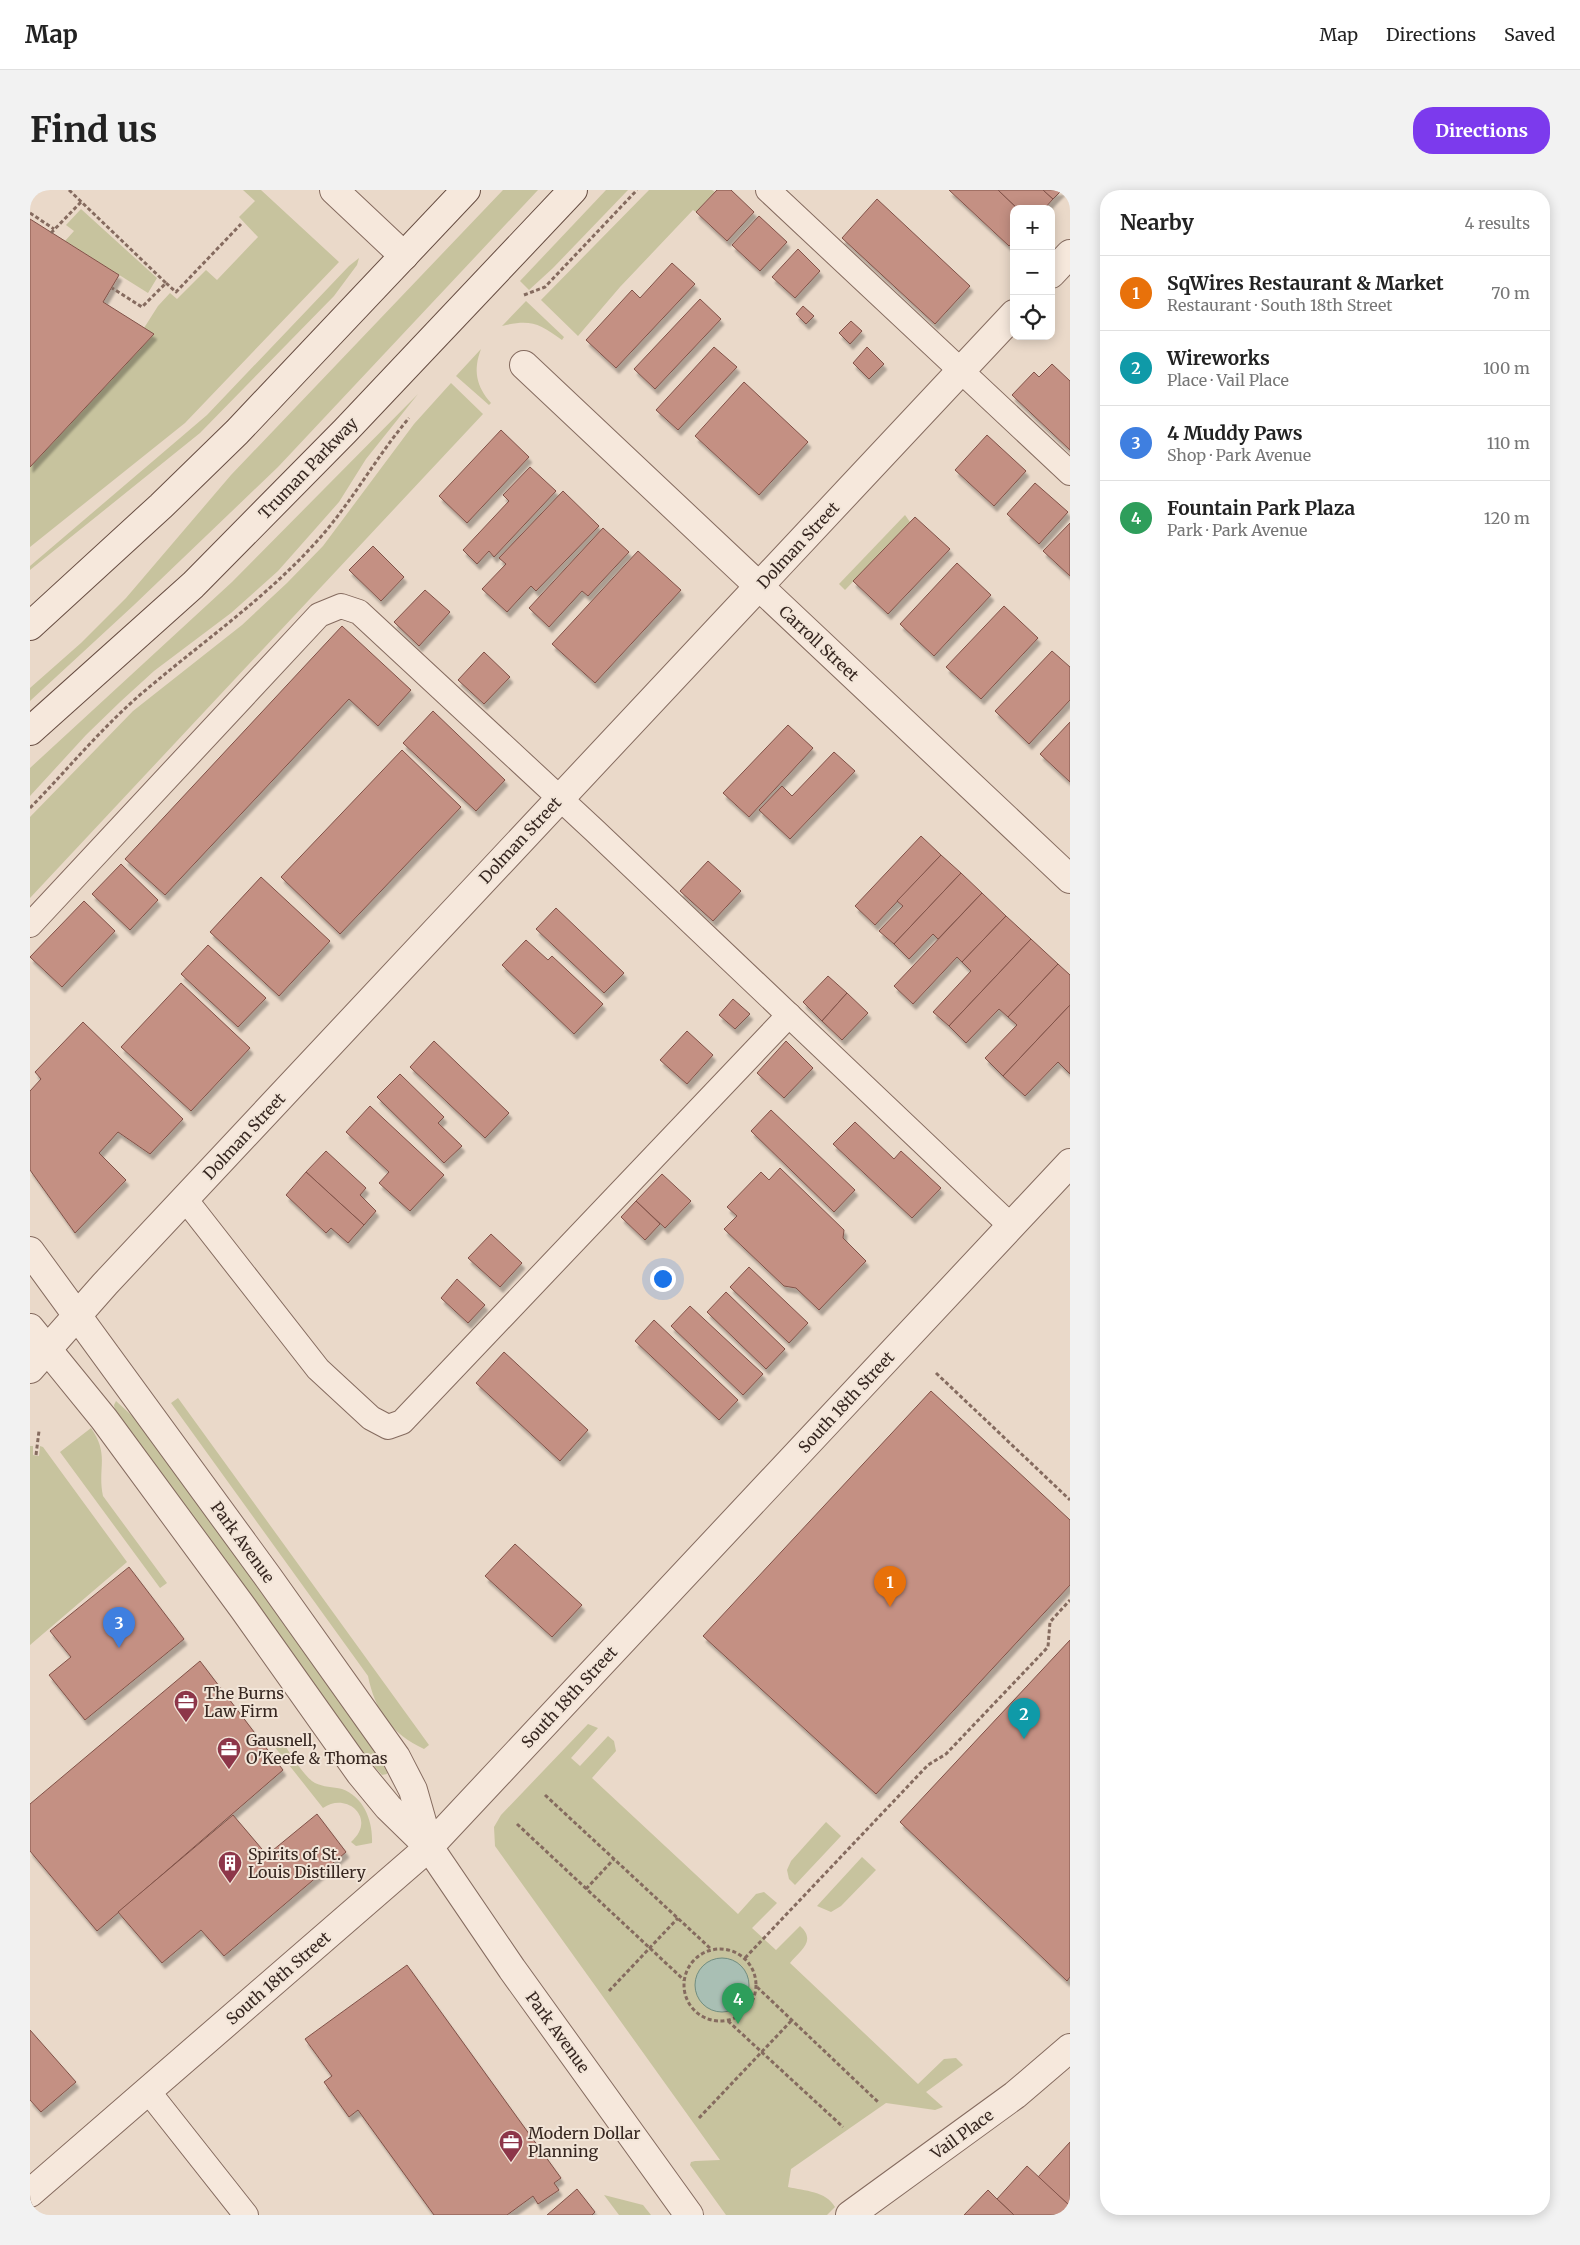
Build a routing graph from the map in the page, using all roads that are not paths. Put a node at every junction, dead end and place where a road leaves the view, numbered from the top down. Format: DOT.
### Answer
graph roads {
  1 [pos="334,190"];
  2 [pos="466,190"];
  3 [pos="573,190"];
  4 [pos="768,190"];
  5 [pos="1070,254"];
  6 [pos="404,256"];
  7 [pos="1055,270"];
  8 [pos="1010,318"];
  9 [pos="524,365"];
  10 [pos="961,370"];
  11 [pos="1070,473"];
  12 [pos="758,586"];
  13 [pos="30,626"];
  14 [pos="30,732"];
  15 [pos="560,798"];
  16 [pos="1070,879"];
  17 [pos="30,925"];
  18 [pos="788,1015"];
  19 [pos="1070,1163"];
  20 [pos="185,1199"];
  21 [pos="1011,1226"];
  22 [pos="30,1251"];
  23 [pos="76,1316"];
  24 [pos="30,1328"];
  25 [pos="39,1359"];
  26 [pos="429,1847"];
  27 [pos="1070,2048"];
  28 [pos="148,2091"];
  29 [pos="30,2193"];
  30 [pos="246,2215"];
  31 [pos="689,2215"];
  32 [pos="850,2215"];
  1 -- 6 [label="street"];
  2 -- 6 [label="street"];
  3 -- 14 [label="street, Truman Parkway"];
  4 -- 10 [label="lane"];
  5 -- 7 [label="street"];
  6 -- 13 [label="street"];
  8 -- 10 [label="street, Dolman Street"];
  9 -- 12 [label="street, Carroll Street"];
  10 -- 11 [label="lane"];
  10 -- 12 [label="street, Dolman Street"];
  12 -- 15 [label="street, Dolman Street"];
  12 -- 16 [label="street, Carroll Street"];
  15 -- 17 [label="lane"];
  15 -- 18 [label="lane"];
  15 -- 20 [label="street, Dolman Street"];
  18 -- 20 [label="lane"];
  18 -- 21 [label="lane"];
  19 -- 21 [label="street, South 18th Street"];
  20 -- 23 [label="street, Dolman Street"];
  21 -- 26 [label="street, South 18th Street"];
  22 -- 23 [label="street, Park Avenue"];
  23 -- 25 [label="street, Dolman Street"];
  23 -- 26 [label="street, Park Avenue"];
  24 -- 25 [label="street, Park Avenue"];
  25 -- 26 [label="street, Park Avenue"];
  26 -- 28 [label="street, South 18th Street"];
  26 -- 31 [label="street, Park Avenue"];
  27 -- 32 [label="street, Vail Place"];
  28 -- 29 [label="street, South 18th Street"];
  28 -- 30 [label="lane"];
}
